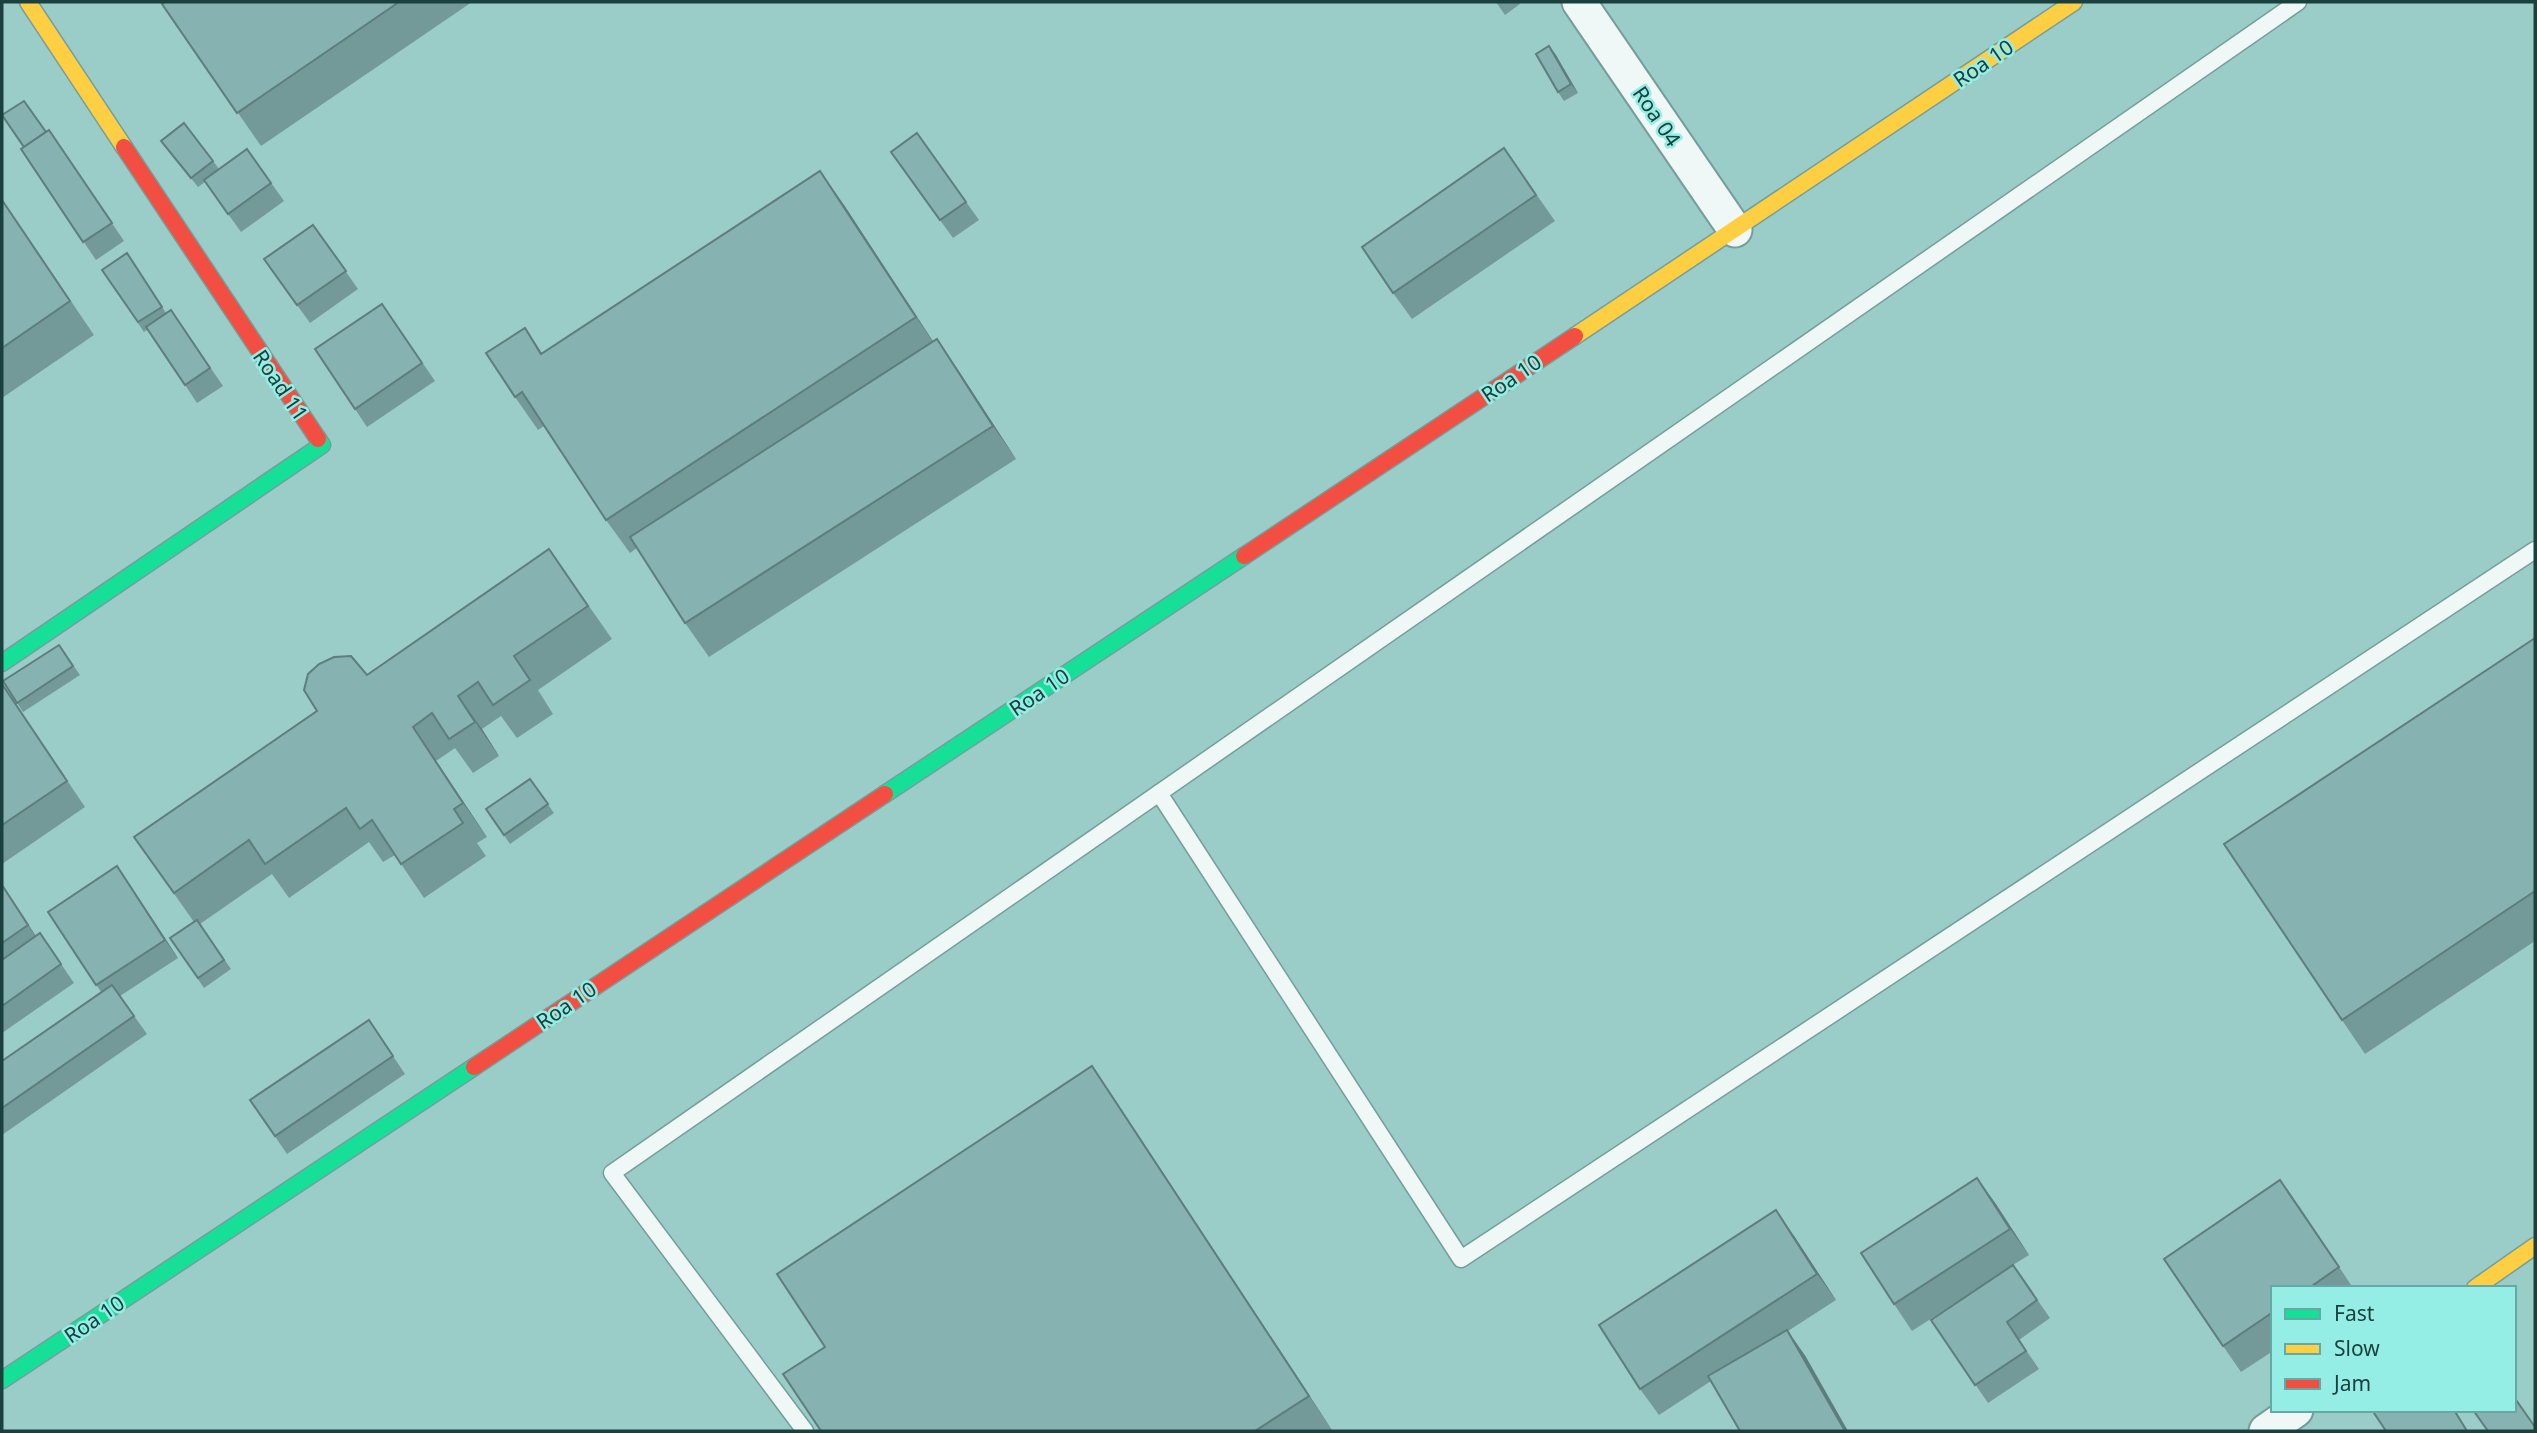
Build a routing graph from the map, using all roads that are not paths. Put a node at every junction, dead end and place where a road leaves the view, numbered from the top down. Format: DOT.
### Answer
graph roads {
  1 [pos="28,2"];
  2 [pos="1579,2"];
  3 [pos="2074,2"];
  4 [pos="2298,2"];
  5 [pos="1735,230"];
  6 [pos="2535,550"];
  7 [pos="2,663"];
  8 [pos="1159,793"];
  9 [pos="2535,1246"];
  10 [pos="2478,1286"];
  11 [pos="2,1380"];
  12 [pos="2293,1412"];
  13 [pos="805,1431"];
  14 [pos="2266,1431"];
  1 -- 7 [label="street, Road 11"];
  2 -- 5 [label="street, Roa 04"];
  3 -- 5 [label="street, Roa 10"];
  4 -- 8 [label="lane"];
  5 -- 11 [label="street, Roa 10"];
  6 -- 8 [label="lane"];
  8 -- 13 [label="lane"];
  9 -- 10 [label="street"];
  12 -- 14 [label="street"];
}
